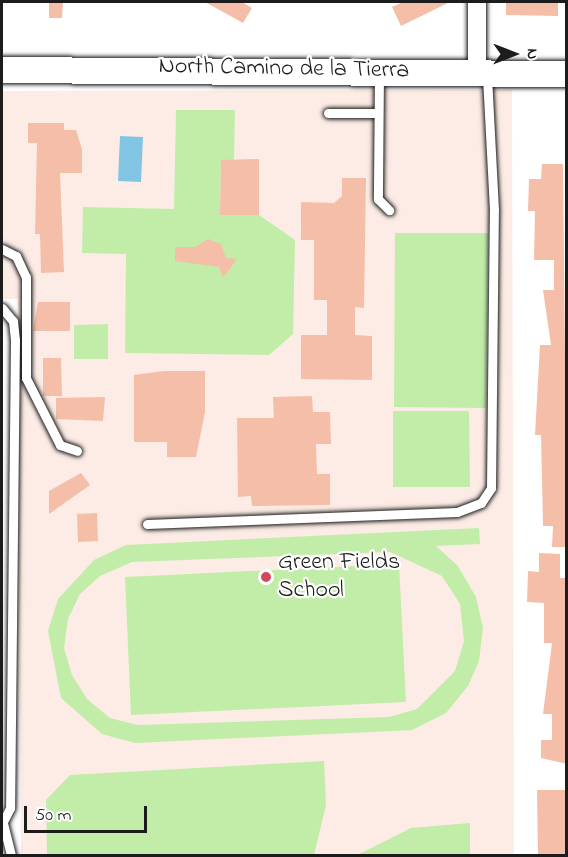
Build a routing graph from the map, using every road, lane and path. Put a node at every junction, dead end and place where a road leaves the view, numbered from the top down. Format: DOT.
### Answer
graph roads {
  1 [pos="477,2"];
  2 [pos="2,70"];
  3 [pos="379,70"];
  4 [pos="482,72"];
  5 [pos="567,74"];
  6 [pos="328,113"];
  7 [pos="378,113"];
  8 [pos="389,210"];
  9 [pos="2,249"];
  10 [pos="2,308"];
  11 [pos="77,451"];
  12 [pos="147,524"];
  13 [pos="2,824"];
  14 [pos="11,855"];
  1 -- 4 [label="street"];
  2 -- 3 [label="street, North Camino de la Tierra"];
  3 -- 4 [label="street, North Camino de la Tierra"];
  3 -- 7 [label="lane"];
  4 -- 5 [label="street, North Camino de la Tierra"];
  4 -- 12 [label="lane"];
  6 -- 7 [label="lane"];
  7 -- 8 [label="lane"];
  9 -- 11 [label="lane"];
  10 -- 13 [label="lane"];
  13 -- 14 [label="lane"];
}
